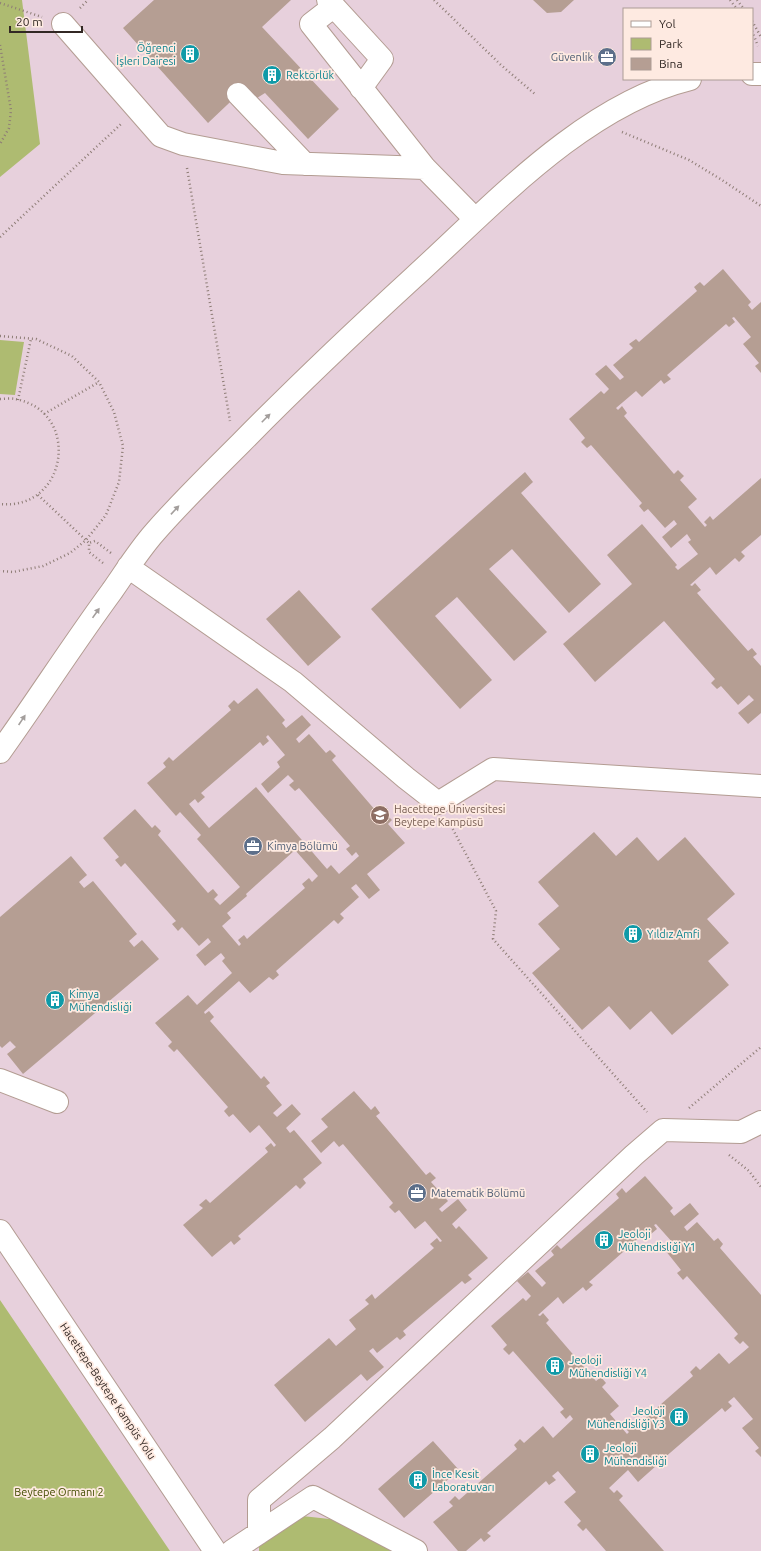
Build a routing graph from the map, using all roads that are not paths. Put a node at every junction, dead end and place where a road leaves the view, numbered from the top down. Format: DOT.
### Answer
graph roads {
  1 [pos="331,3"];
  2 [pos="63,24"];
  3 [pos="685,80"];
  4 [pos="362,88"];
  5 [pos="238,94"];
  6 [pos="305,164"];
  7 [pos="425,168"];
  8 [pos="475,219"];
  9 [pos="128,568"];
  10 [pos="0,752"];
  11 [pos="761,786"];
  12 [pos="0,1080"];
  13 [pos="57,1102"];
  14 [pos="761,1122"];
  15 [pos="0,1231"];
  16 [pos="259,1533"];
  17 [pos="215,1551"];
  18 [pos="232,1551"];
  19 [pos="416,1551"];
  1 -- 4 [label="street"];
  1 -- 4 [label="street"];
  2 -- 6 [label="street"];
  3 -- 8 [label="street"];
  4 -- 7 [label="street"];
  5 -- 6 [label="street"];
  6 -- 7 [label="street"];
  7 -- 8 [label="street"];
  9 -- 8 [label="street, one-way"];
  10 -- 9 [label="street, one-way"];
  9 -- 11 [label="street"];
  12 -- 13 [label="street"];
  14 -- 16 [label="street"];
  15 -- 17 [label="street, Hacettepe-Beytepe Kampüs Yolu"];
  16 -- 18 [label="street"];
  16 -- 19 [label="street"];
}
